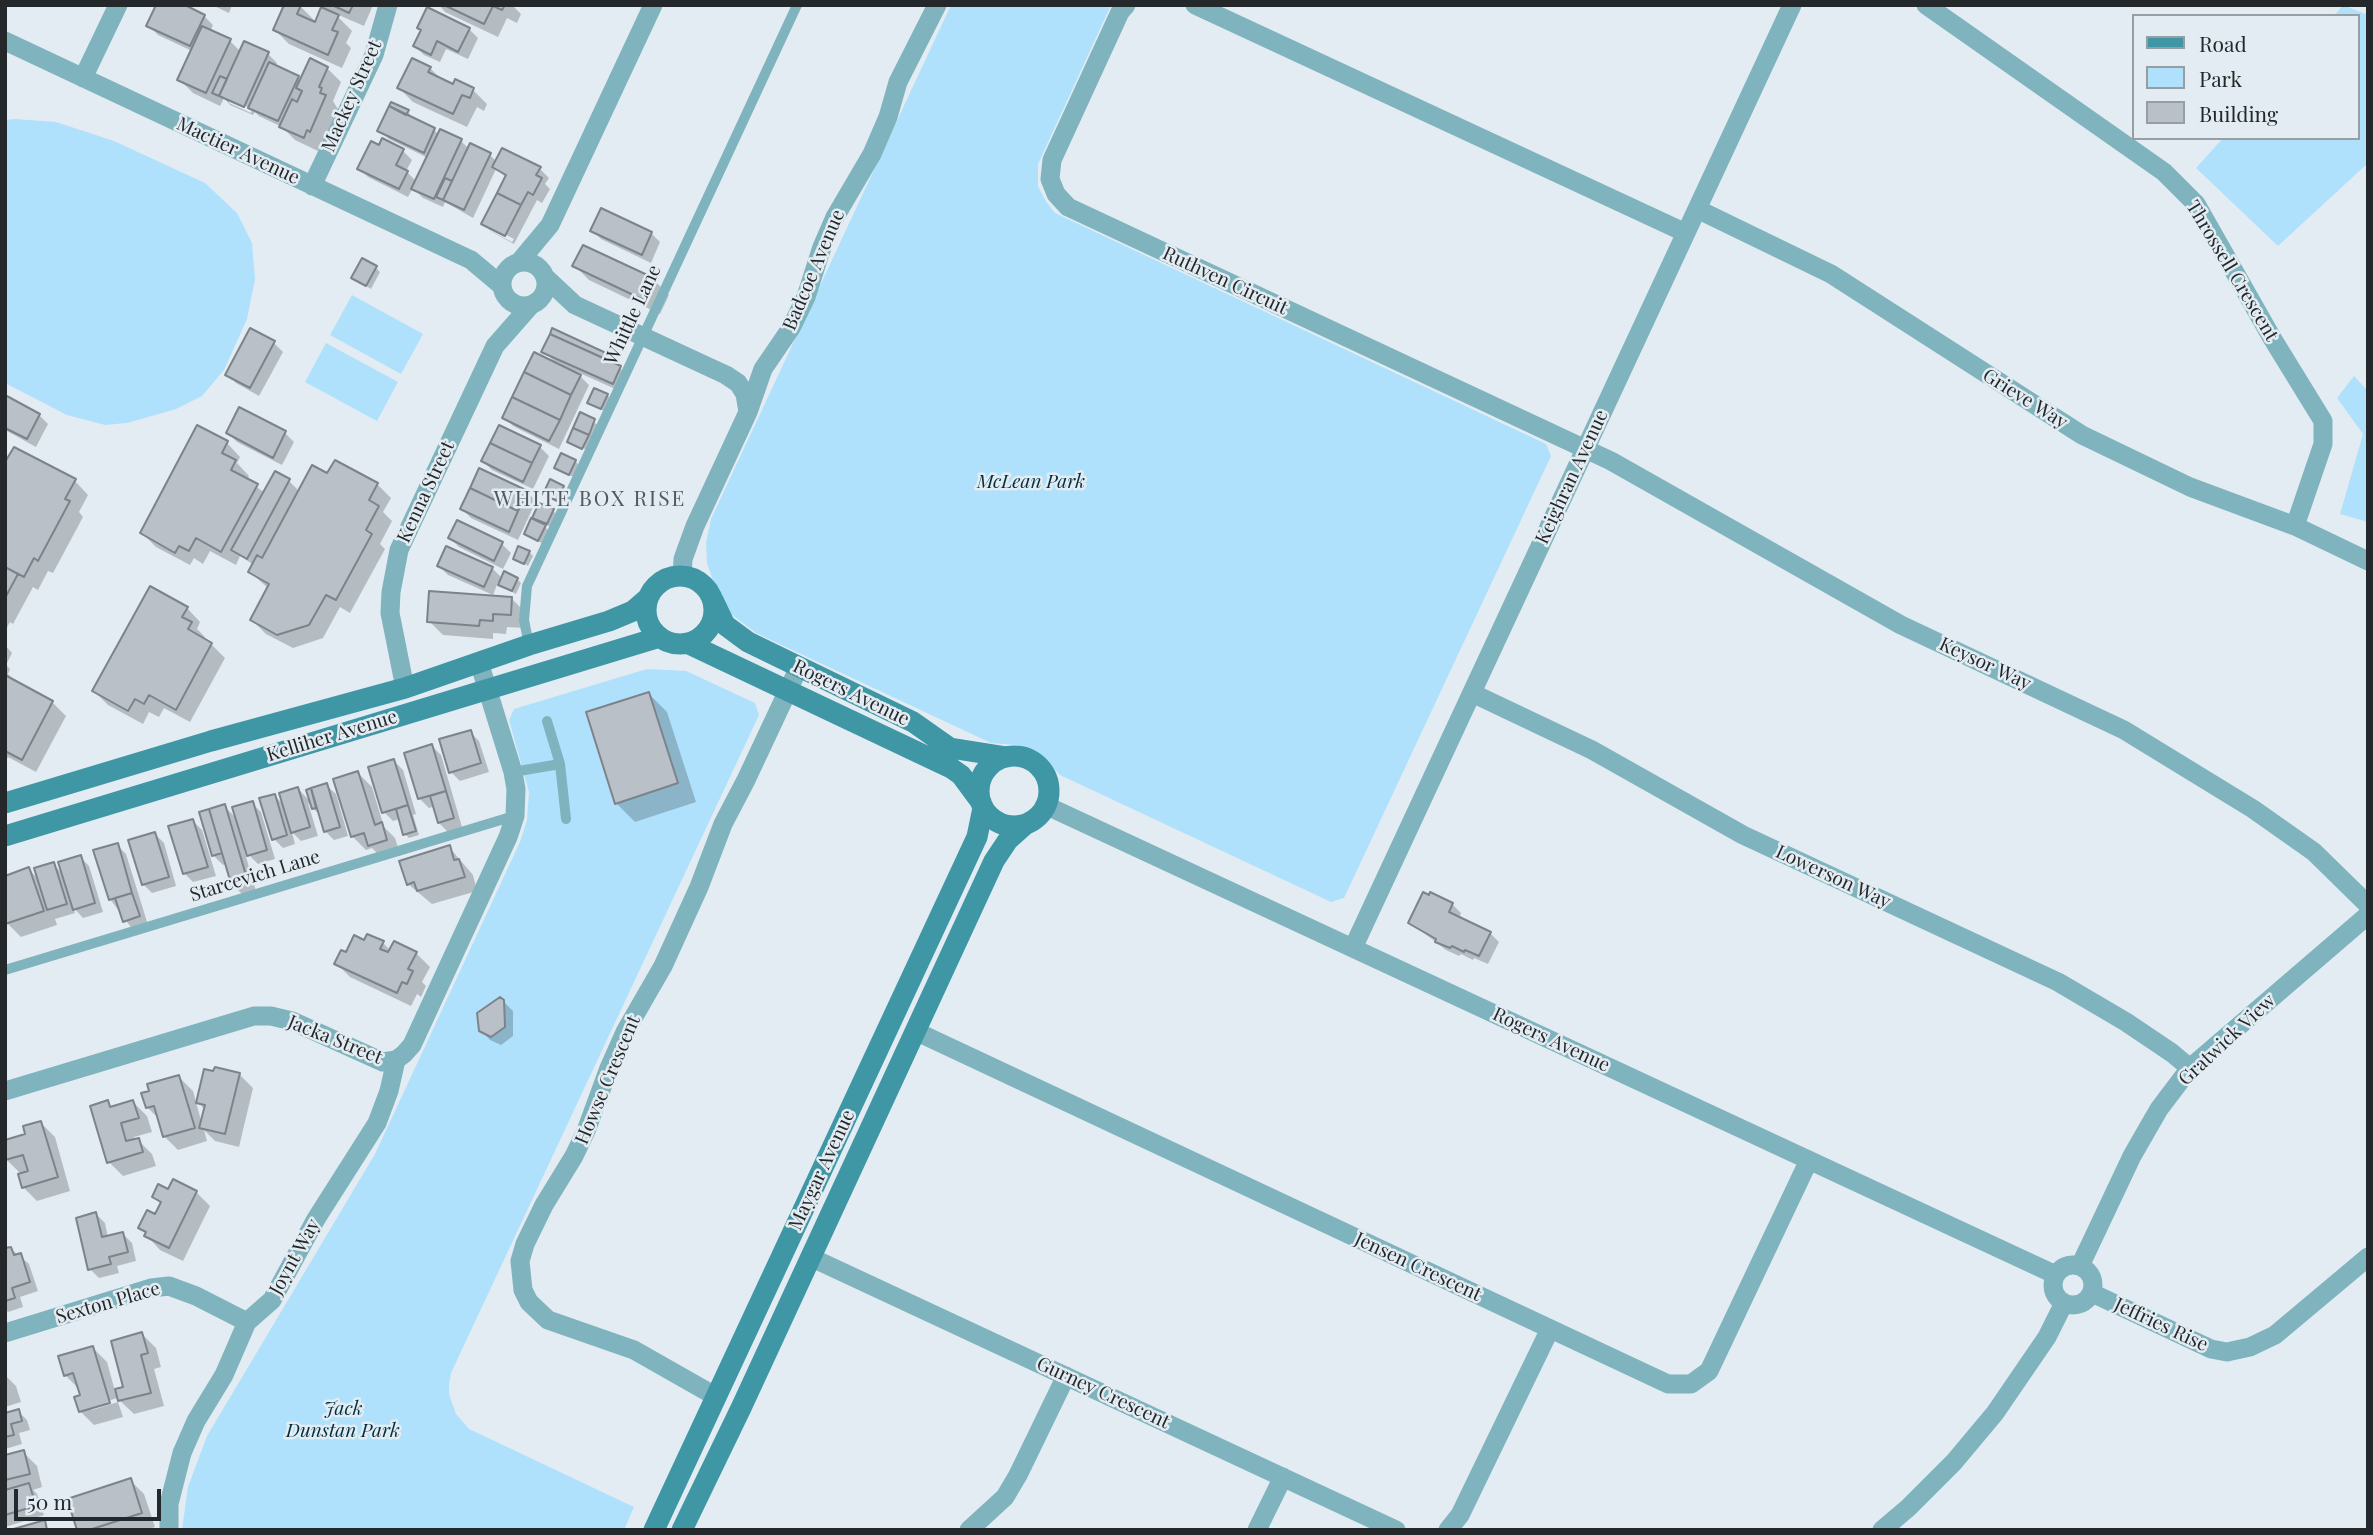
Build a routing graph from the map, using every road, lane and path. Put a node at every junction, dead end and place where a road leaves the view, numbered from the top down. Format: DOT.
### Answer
graph roads {
  1 [pos="118,5"];
  2 [pos="388,5"];
  3 [pos="653,5"];
  4 [pos="797,5"];
  5 [pos="937,5"];
  6 [pos="1126,5"];
  7 [pos="1195,5"];
  8 [pos="1926,5"];
  9 [pos="1784,8"];
  10 [pos="5,41"];
  11 [pos="83,78"];
  12 [pos="312,186"];
  13 [pos="1697,209"];
  14 [pos="551,225"];
  15 [pos="1686,233"];
  16 [pos="471,261"];
  17 [pos="515,264"];
  18 [pos="544,274"];
  19 [pos="503,291"];
  20 [pos="534,304"];
  21 [pos="575,305"];
  22 [pos="642,336"];
  23 [pos="495,345"];
  24 [pos="748,412"];
  25 [pos="1585,449"];
  26 [pos="2295,526"];
  27 [pos="2368,561"];
  28 [pos="682,576"];
  29 [pos="648,598"];
  30 [pos="713,600"];
  31 [pos="660,637"];
  32 [pos="687,643"];
  33 [pos="529,645"];
  34 [pos="479,662"];
  35 [pos="799,667"];
  36 [pos="405,688"];
  37 [pos="486,689"];
  38 [pos="787,690"];
  39 [pos="1472,693"];
  40 [pos="547,721"];
  41 [pos="1007,757"];
  42 [pos="560,764"];
  43 [pos="513,772"];
  44 [pos="5,803"];
  45 [pos="982,805"];
  46 [pos="1045,805"];
  47 [pos="515,816"];
  48 [pos="566,819"];
  49 [pos="1026,824"];
  50 [pos="5,836"];
  51 [pos="2368,905"];
  52 [pos="2368,915"];
  53 [pos="1353,948"];
  54 [pos="5,970"];
  55 [pos="892,1021"];
  56 [pos="915,1031"];
  57 [pos="396,1060"];
  58 [pos="2190,1068"];
  59 [pos="5,1091"];
  60 [pos="1809,1160"];
  61 [pos="786,1247"];
  62 [pos="810,1257"];
  63 [pos="2368,1258"];
  64 [pos="2080,1266"];
  65 [pos="2056,1275"];
  66 [pos="2092,1293"];
  67 [pos="2064,1303"];
  68 [pos="247,1322"];
  69 [pos="1550,1329"];
  70 [pos="5,1333"];
  71 [pos="1066,1376"];
  72 [pos="715,1396"];
  73 [pos="741,1408"];
  74 [pos="1283,1477"];
  75 [pos="169,1530"];
  76 [pos="654,1530"];
  77 [pos="682,1530"];
  78 [pos="969,1530"];
  79 [pos="1257,1530"];
  80 [pos="1396,1530"];
  81 [pos="1448,1530"];
  82 [pos="1882,1530"];
  1 -- 11 [label="street"];
  2 -- 12 [label="street, Mackey Street"];
  3 -- 14 [label="street"];
  4 -- 22 [label="lane, Whittle Lane"];
  5 -- 24 [label="street, Badcoe Avenue"];
  6 -- 25 [label="street, Ruthven Circuit"];
  7 -- 15 [label="street"];
  8 -- 26 [label="street, Throssell Crescent"];
  9 -- 13 [label="street, Keighran Avenue"];
  10 -- 11 [label="street, Mactier Avenue"];
  11 -- 12 [label="street, Mactier Avenue"];
  12 -- 16 [label="street, Mactier Avenue"];
  13 -- 15 [label="street, Keighran Avenue"];
  13 -- 26 [label="street, Grieve Way"];
  14 -- 17 [label="street"];
  14 -- 18 [label="street"];
  15 -- 25 [label="street, Keighran Avenue"];
  16 -- 17 [label="street, Mactier Avenue"];
  16 -- 19 [label="street, Mactier Avenue"];
  17 -- 18 [label="street"];
  17 -- 19 [label="street"];
  18 -- 20 [label="street"];
  18 -- 21 [label="street"];
  19 -- 20 [label="street"];
  19 -- 23 [label="street, Kenna Street"];
  20 -- 21 [label="street"];
  20 -- 23 [label="street, Kenna Street"];
  21 -- 22 [label="street"];
  22 -- 24 [label="street"];
  22 -- 33 [label="lane, Whittle Lane"];
  23 -- 36 [label="street, Kenna Street"];
  24 -- 28 [label="street, Badcoe Avenue"];
  25 -- 39 [label="street, Keighran Avenue"];
  25 -- 51 [label="street, Keysor Way"];
  26 -- 27 [label="street, Grieve Way"];
  28 -- 29 [label="street"];
  28 -- 30 [label="street"];
  29 -- 31 [label="street"];
  29 -- 33 [label="street, Kelliher Avenue"];
  30 -- 32 [label="street"];
  30 -- 35 [label="street, Rogers Avenue"];
  31 -- 32 [label="street"];
  31 -- 37 [label="street, Kelliher Avenue"];
  32 -- 38 [label="street, Rogers Avenue"];
  33 -- 34 [label="street, Kelliher Avenue"];
  34 -- 36 [label="street, Kelliher Avenue"];
  34 -- 37 [label="street, Jacka Street"];
  35 -- 38 [label="street, Howse Crescent"];
  35 -- 41 [label="street, Rogers Avenue"];
  36 -- 44 [label="street, Kelliher Avenue"];
  37 -- 43 [label="street, Jacka Street"];
  37 -- 50 [label="street, Kelliher Avenue"];
  38 -- 45 [label="street, Rogers Avenue"];
  38 -- 72 [label="street, Howse Crescent"];
  39 -- 53 [label="street, Keighran Avenue"];
  39 -- 58 [label="street, Lowerson Way"];
  40 -- 42 [label="lane"];
  41 -- 45 [label="street"];
  41 -- 46 [label="street, Rogers Avenue"];
  42 -- 43 [label="lane"];
  42 -- 48 [label="lane"];
  43 -- 47 [label="street, Jacka Street"];
  45 -- 49 [label="street, Rogers Avenue"];
  45 -- 55 [label="street, Maygar Avenue"];
  46 -- 49 [label="street"];
  46 -- 53 [label="street, Rogers Avenue"];
  47 -- 54 [label="lane, Starcevich Lane"];
  47 -- 57 [label="street, Jacka Street"];
  49 -- 56 [label="street, Maygar Avenue"];
  52 -- 58 [label="street, Gratwick View"];
  53 -- 60 [label="street, Rogers Avenue"];
  55 -- 56 [label="street"];
  55 -- 61 [label="street, Maygar Avenue"];
  56 -- 62 [label="street, Maygar Avenue"];
  56 -- 69 [label="street, Jensen Crescent"];
  57 -- 59 [label="street, Jacka Street"];
  57 -- 68 [label="street, Joynt Way"];
  58 -- 64 [label="street, Gratwick View"];
  60 -- 65 [label="street, Rogers Avenue"];
  60 -- 69 [label="street, Jensen Crescent"];
  61 -- 62 [label="street"];
  61 -- 72 [label="street, Maygar Avenue"];
  62 -- 71 [label="street, Gurney Crescent"];
  62 -- 73 [label="street, Maygar Avenue"];
  63 -- 66 [label="street, Jeffries Rise"];
  64 -- 65 [label="street"];
  64 -- 66 [label="street"];
  65 -- 67 [label="street"];
  66 -- 67 [label="street"];
  67 -- 82 [label="street"];
  68 -- 70 [label="street, Sexton Place"];
  68 -- 75 [label="street, Joynt Way"];
  69 -- 81 [label="street"];
  71 -- 74 [label="street, Gurney Crescent"];
  71 -- 78 [label="street"];
  72 -- 73 [label="street"];
  72 -- 76 [label="street, Maygar Avenue"];
  73 -- 77 [label="street, Maygar Avenue"];
  74 -- 79 [label="street"];
  74 -- 80 [label="street, Gurney Crescent"];
}
